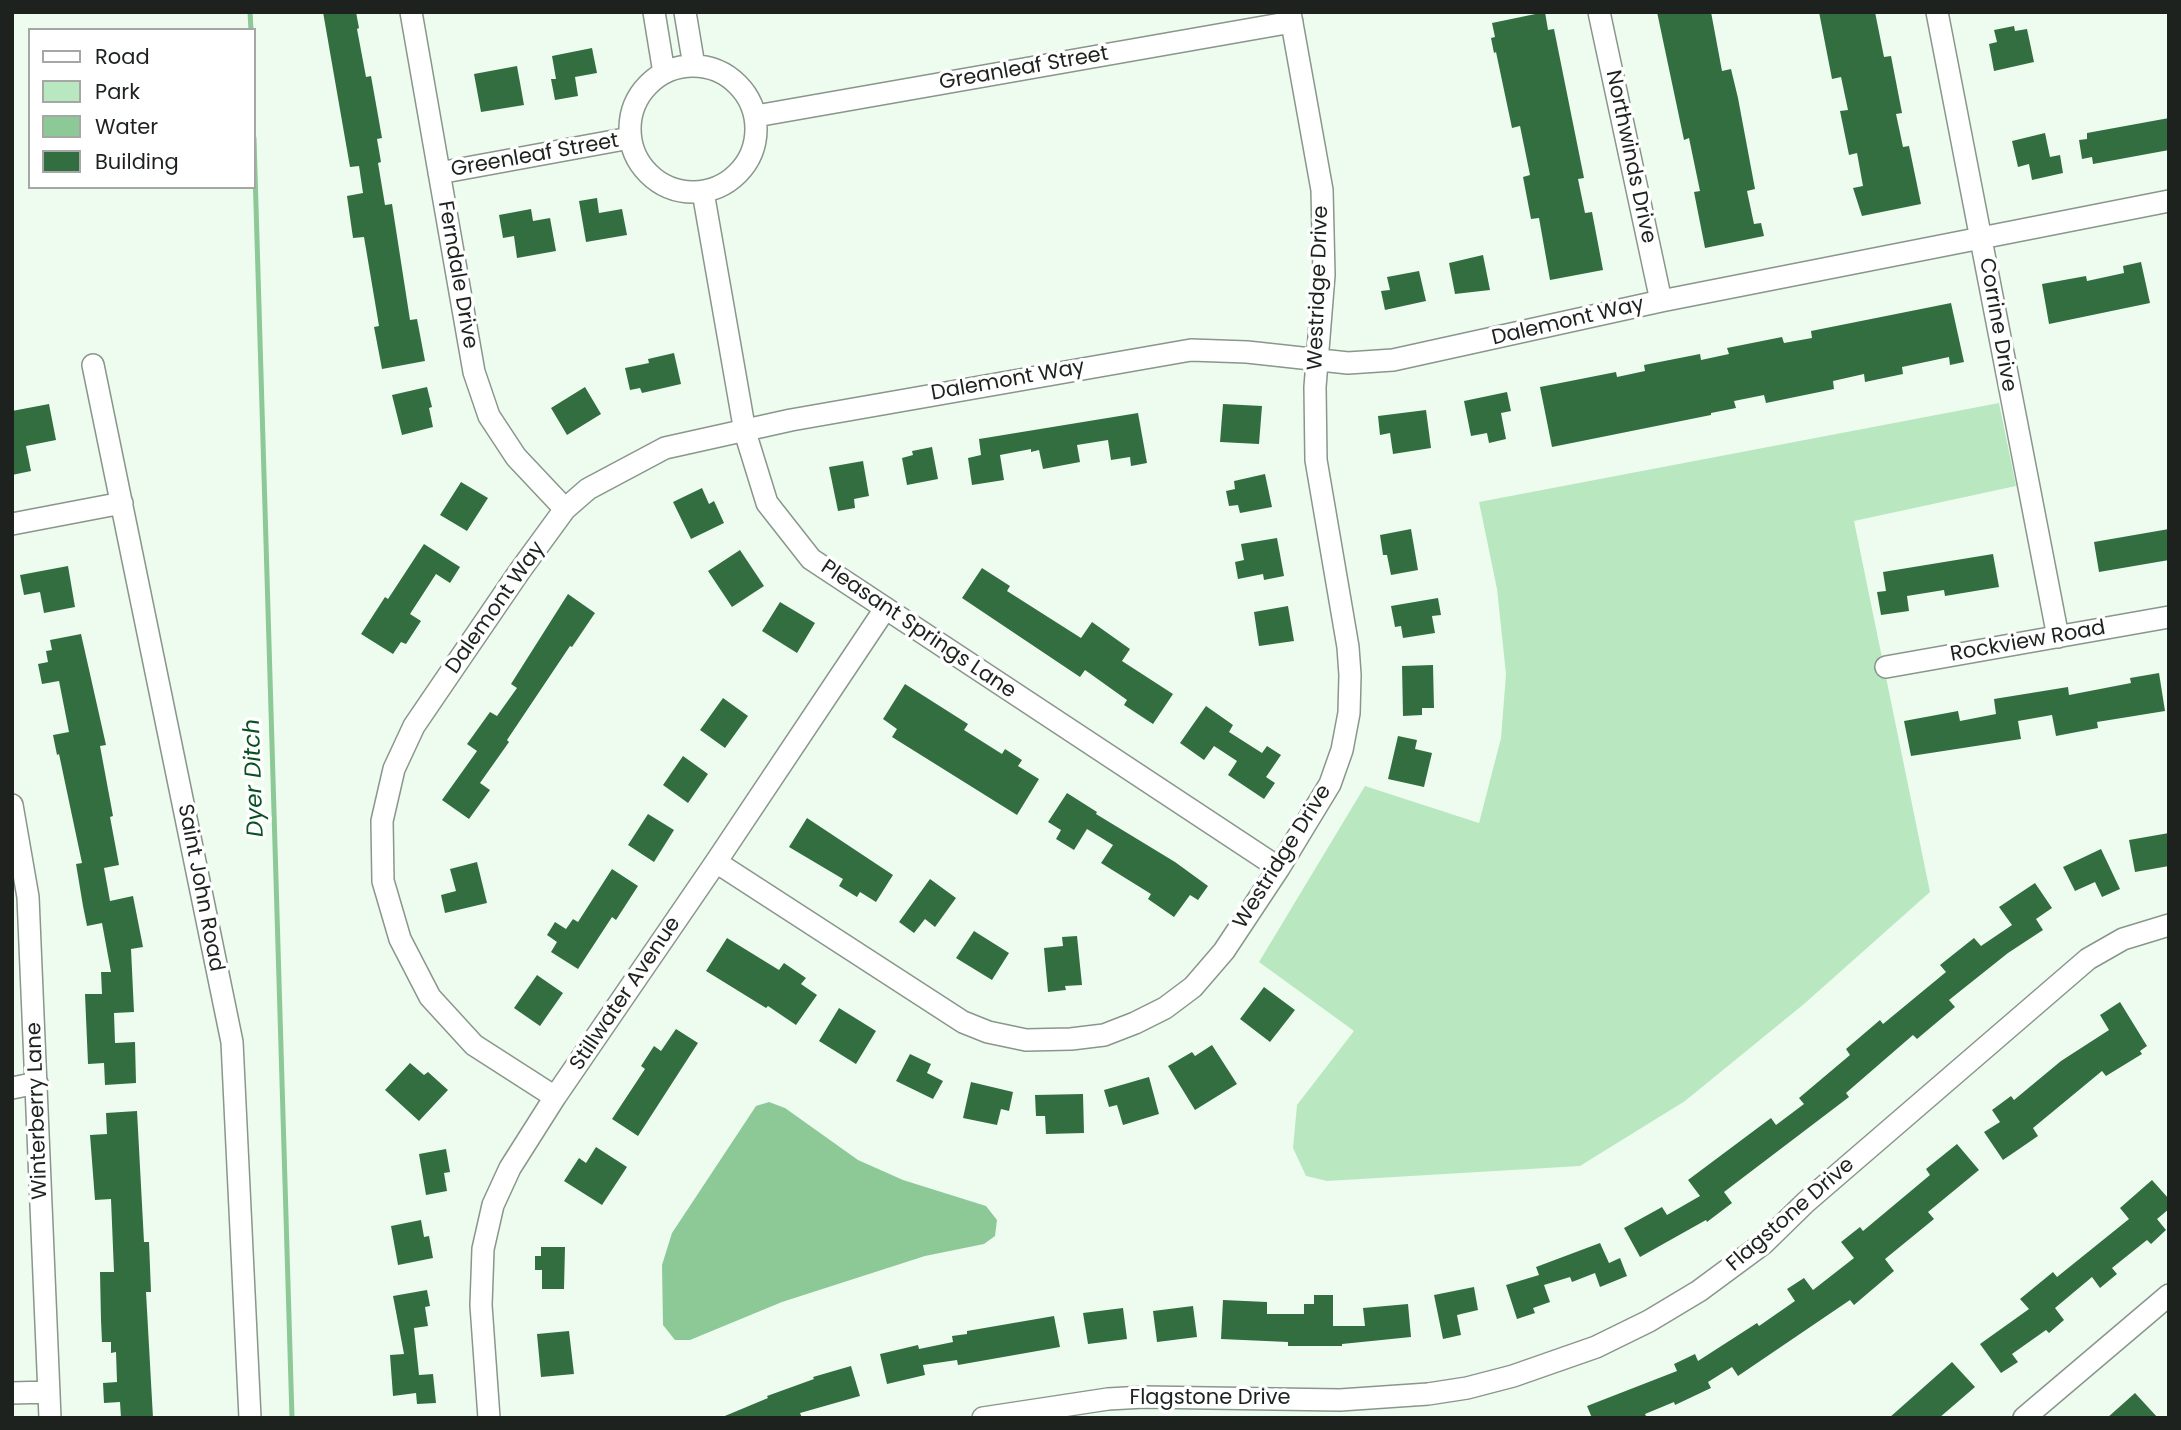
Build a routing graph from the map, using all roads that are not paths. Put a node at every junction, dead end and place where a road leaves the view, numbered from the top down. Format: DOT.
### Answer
graph roads {
  1 [pos="411,12"];
  2 [pos="654,12"];
  3 [pos="685,12"];
  4 [pos="1599,12"];
  5 [pos="1937,12"];
  6 [pos="1291,17"];
  7 [pos="694,66"];
  8 [pos="664,73"];
  9 [pos="756,116"];
  10 [pos="630,138"];
  11 [pos="439,173"];
  12 [pos="703,192"];
  13 [pos="2169,201"];
  14 [pos="1981,237"];
  15 [pos="1661,301"];
  16 [pos="1318,360"];
  17 [pos="93,365"];
  18 [pos="745,432"];
  19 [pos="122,503"];
  20 [pos="565,509"];
  21 [pos="12,524"];
  22 [pos="885,609"];
  23 [pos="2169,617"];
  24 [pos="2058,637"];
  25 [pos="1886,667"];
  26 [pos="12,805"];
  27 [pos="716,862"];
  28 [pos="1279,868"];
  29 [pos="2169,925"];
  30 [pos="37,1083"];
  31 [pos="12,1088"];
  32 [pos="555,1097"];
  33 [pos="2169,1295"];
  34 [pos="49,1392"];
  35 [pos="12,1393"];
  36 [pos="50,1418"];
  37 [pos="250,1418"];
  38 [pos="489,1418"];
  39 [pos="983,1418"];
  40 [pos="2024,1418"];
  1 -- 11 [label="street, Ferndale Drive"];
  2 -- 8 [label="street"];
  3 -- 7 [label="street"];
  4 -- 15 [label="street, Northwinds Drive"];
  5 -- 14 [label="street, Corrine Drive"];
  6 -- 9 [label="street, Greanleaf Street"];
  6 -- 16 [label="street, Westridge Drive"];
  7 -- 8 [label="street"];
  7 -- 9 [label="street"];
  8 -- 10 [label="street"];
  9 -- 12 [label="street"];
  10 -- 11 [label="street, Greenleaf Street"];
  10 -- 12 [label="street"];
  11 -- 20 [label="street, Ferndale Drive"];
  12 -- 18 [label="street, Pleasant Springs Lane"];
  13 -- 14 [label="street, Dalemont Way"];
  14 -- 15 [label="street, Dalemont Way"];
  14 -- 24 [label="street, Corrine Drive"];
  15 -- 16 [label="street, Dalemont Way"];
  16 -- 18 [label="street, Dalemont Way"];
  16 -- 28 [label="street, Westridge Drive"];
  17 -- 19 [label="street, Saint John Road"];
  18 -- 20 [label="street, Dalemont Way"];
  18 -- 22 [label="street, Pleasant Springs Lane"];
  19 -- 21 [label="street"];
  19 -- 37 [label="street, Saint John Road"];
  20 -- 32 [label="street, Dalemont Way"];
  22 -- 27 [label="street, Stillwater Avenue"];
  22 -- 28 [label="street, Pleasant Springs Lane"];
  23 -- 24 [label="street, Rockview Road"];
  24 -- 25 [label="street, Rockview Road"];
  26 -- 30 [label="street, Winterberry Lane"];
  27 -- 28 [label="street, Westridge Drive"];
  27 -- 32 [label="street, Stillwater Avenue"];
  29 -- 39 [label="street, Flagstone Drive"];
  30 -- 31 [label="street"];
  30 -- 34 [label="street, Winterberry Lane"];
  32 -- 38 [label="street, Stillwater Avenue"];
  33 -- 40 [label="street"];
  34 -- 35 [label="street"];
  34 -- 36 [label="street, Winterberry Lane"];
}
